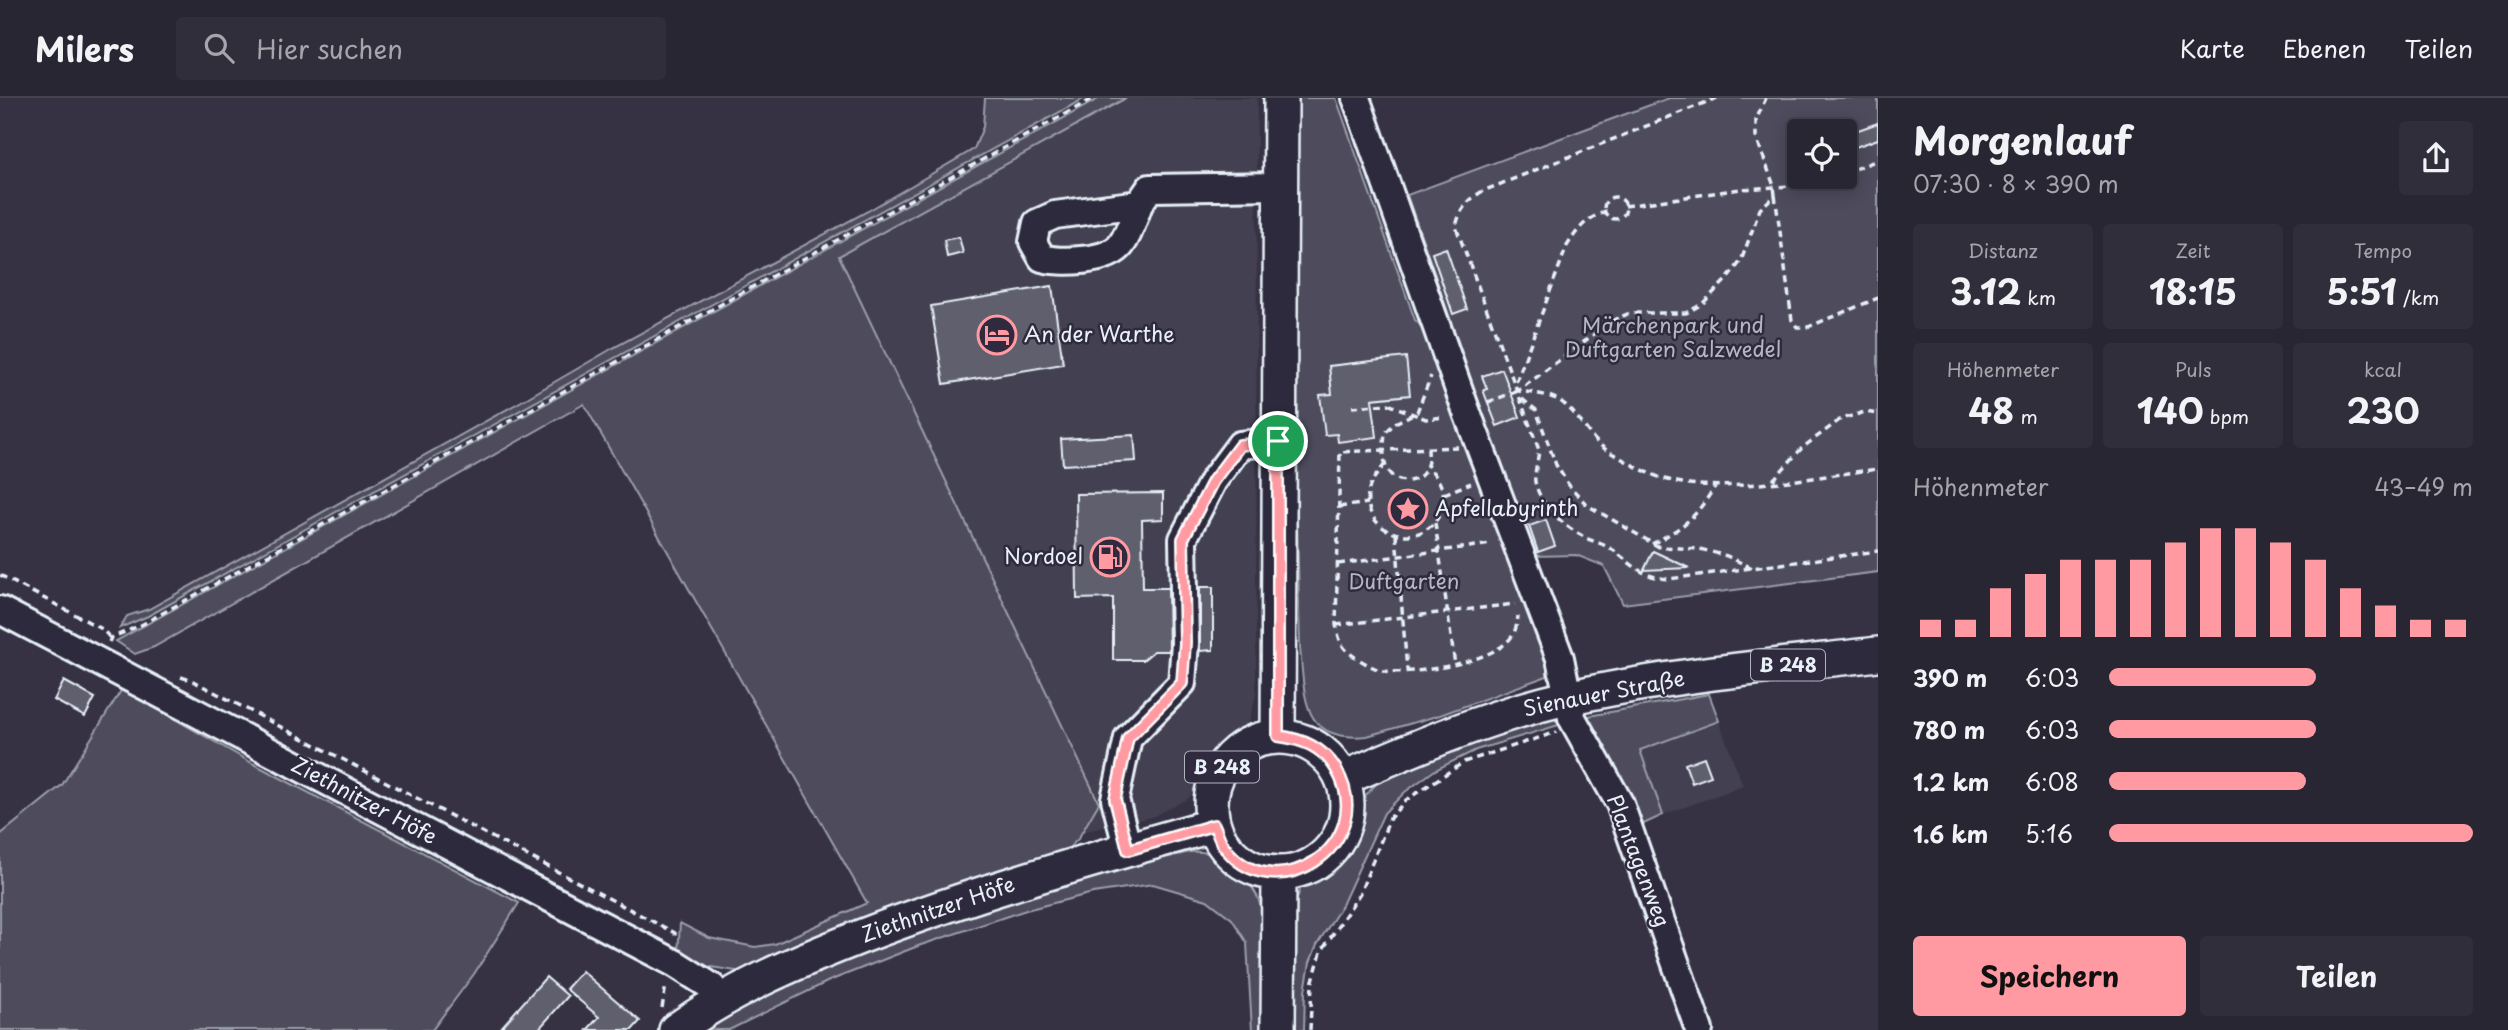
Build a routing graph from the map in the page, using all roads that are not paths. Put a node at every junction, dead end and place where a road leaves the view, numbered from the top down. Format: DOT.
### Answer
graph roads {
  1 [pos="1280,98"];
  2 [pos="1356,98"];
  3 [pos="1281,186"];
  4 [pos="1139,204"];
  5 [pos="1278,441"];
  6 [pos="0,610"];
  7 [pos="1878,654"];
  8 [pos="1571,712"];
  9 [pos="1278,736"];
  10 [pos="1342,779"];
  11 [pos="1214,825"];
  12 [pos="1128,850"];
  13 [pos="1279,873"];
  14 [pos="721,999"];
  15 [pos="669,1022"];
  16 [pos="1278,1030"];
  17 [pos="1699,1030"];
  1 -- 3 [label="main road"];
  2 -- 8 [label="street"];
  3 -- 4 [label="street"];
  3 -- 5 [label="main road"];
  5 -- 9 [label="main road"];
  5 -- 12 [label="street"];
  6 -- 14 [label="street, Ziethnitzer Höfe"];
  7 -- 8 [label="main road, Sienauer Straße / B 248"];
  8 -- 10 [label="main road, Sienauer Straße / B 248"];
  8 -- 17 [label="street, Plantagenweg"];
  9 -- 10 [label="main road, B 248"];
  9 -- 11 [label="main road, B 248"];
  10 -- 13 [label="main road, B 248"];
  11 -- 12 [label="main road, Ziethnitzer Höfe"];
  11 -- 13 [label="main road, B 248"];
  12 -- 14 [label="main road, Ziethnitzer Höfe"];
  13 -- 16 [label="main road"];
  14 -- 15 [label="main road, Ziethnitzer Höfe"];
}
